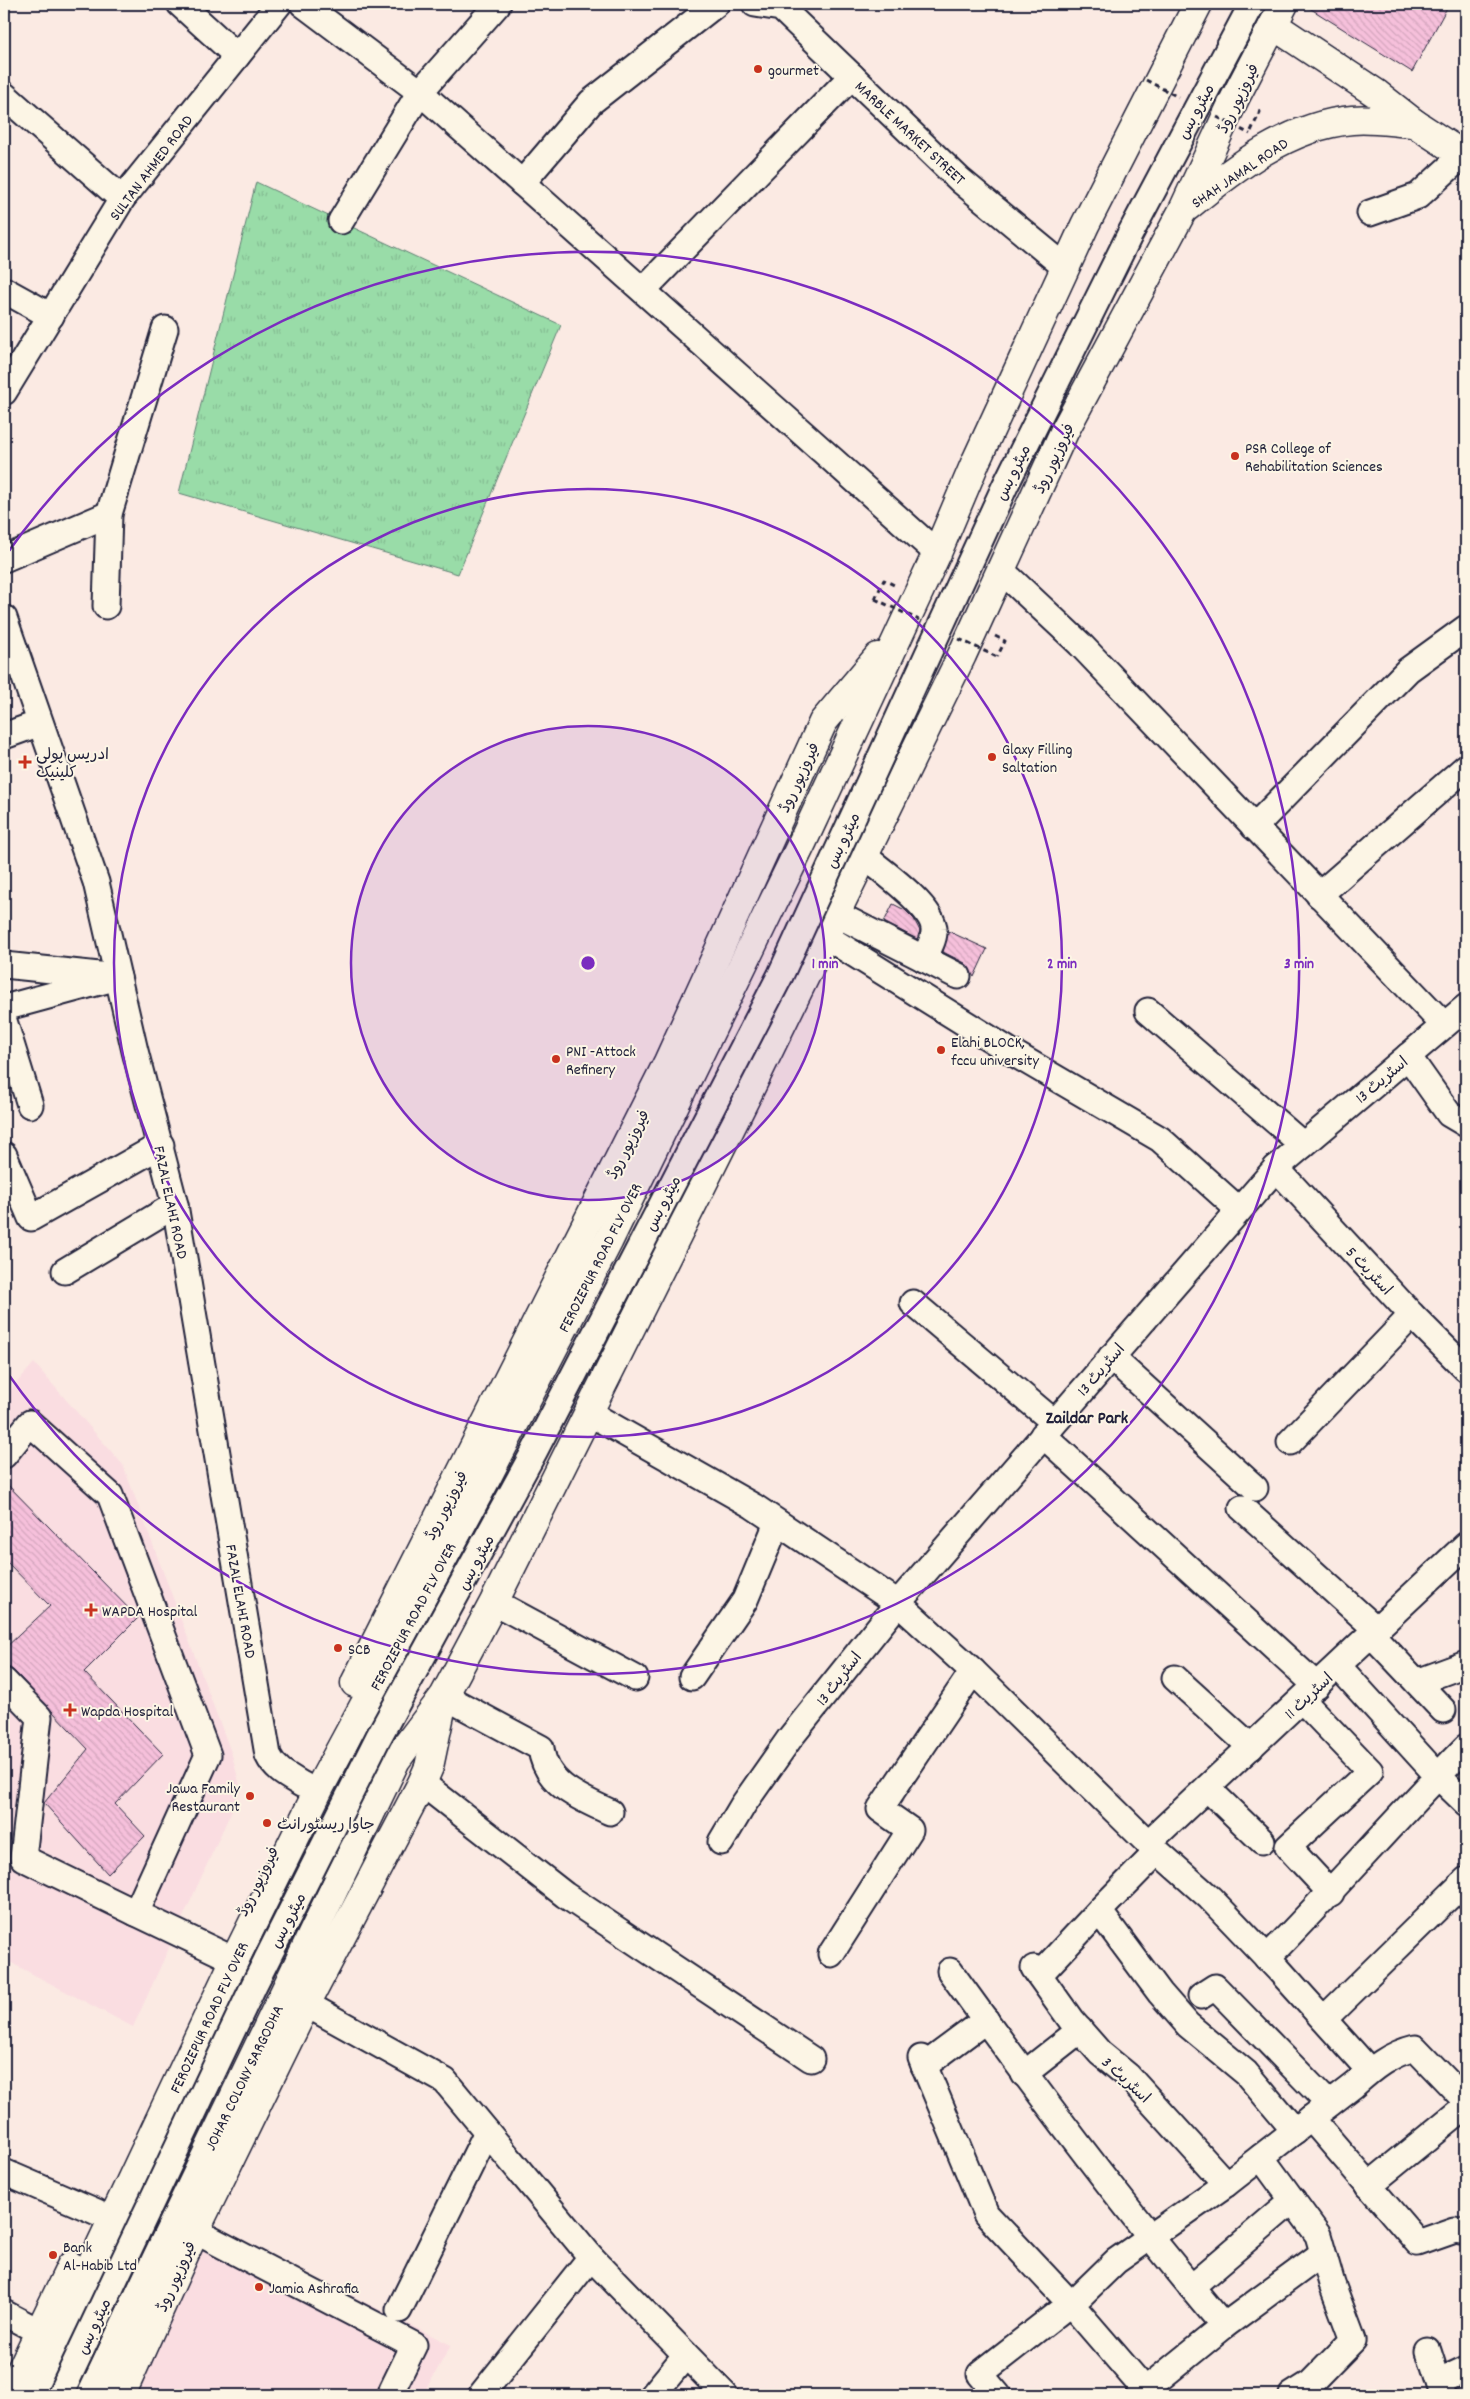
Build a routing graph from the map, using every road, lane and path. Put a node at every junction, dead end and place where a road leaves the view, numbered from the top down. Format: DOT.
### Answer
graph roads {
  1 [pos="180,4"];
  2 [pos="279,4"];
  3 [pos="303,4"];
  4 [pos="498,4"];
  5 [pos="716,4"];
  6 [pos="754,4"];
  7 [pos="1198,4"];
  8 [pos="1252,4"];
  9 [pos="784,6"];
  10 [pos="1279,15"];
  11 [pos="237,56"];
  12 [pos="852,76"];
  13 [pos="420,92"];
  14 [pos="4,95"];
  15 [pos="1260,112"];
  16 [pos="1414,123"];
  17 [pos="1250,134"];
  18 [pos="1465,156"];
  19 [pos="522,183"];
  20 [pos="122,199"];
  21 [pos="1183,210"];
  22 [pos="1370,213"];
  23 [pos="341,221"];
  24 [pos="1065,267"];
  25 [pos="4,290"];
  26 [pos="643,290"];
  27 [pos="51,316"];
  28 [pos="164,329"];
  29 [pos="4,392"];
  30 [pos="109,514"];
  31 [pos="937,553"];
  32 [pos="4,559"];
  33 [pos="1001,570"];
  34 [pos="884,580"];
  35 [pos="874,598"];
  36 [pos="106,606"];
  37 [pos="4,618"];
  38 [pos="1466,628"];
  39 [pos="901,630"];
  40 [pos="1005,641"];
  41 [pos="997,657"];
  42 [pos="11,664"];
  43 [pos="40,723"];
  44 [pos="4,736"];
  45 [pos="1466,767"];
  46 [pos="1254,827"];
  47 [pos="803,841"];
  48 [pos="864,856"];
  49 [pos="1319,894"];
  50 [pos="830,925"];
  51 [pos="924,959"];
  52 [pos="4,965"];
  53 [pos="958,976"];
  54 [pos="118,977"];
  55 [pos="1466,1007"];
  56 [pos="4,1008"];
  57 [pos="1148,1011"];
  58 [pos="4,1021"];
  59 [pos="1444,1025"];
  60 [pos="1408,1056"];
  61 [pos="30,1105"];
  62 [pos="1466,1124"];
  63 [pos="161,1145"];
  64 [pos="1303,1145"];
  65 [pos="4,1155"];
  66 [pos="1276,1168"];
  67 [pos="175,1205"];
  68 [pos="1239,1210"];
  69 [pos="65,1271"];
  70 [pos="913,1303"];
  71 [pos="1412,1315"];
  72 [pos="1110,1357"];
  73 [pos="1466,1369"];
  74 [pos="589,1413"];
  75 [pos="1048,1429"];
  76 [pos="1290,1442"];
  77 [pos="4,1454"];
  78 [pos="777,1523"];
  79 [pos="1466,1545"];
  80 [pos="494,1602"];
  81 [pos="898,1603"];
  82 [pos="1375,1632"];
  83 [pos="1466,1664"];
  84 [pos="1338,1666"];
  85 [pos="973,1671"];
  86 [pos="635,1678"];
  87 [pos="692,1678"];
  88 [pos="1175,1678"];
  89 [pos="4,1681"];
  90 [pos="1417,1682"];
  91 [pos="1309,1693"];
  92 [pos="444,1696"];
  93 [pos="1443,1710"];
  94 [pos="1251,1747"];
  95 [pos="1466,1748"];
  96 [pos="396,1760"];
  97 [pos="1438,1776"];
  98 [pos="422,1783"];
  99 [pos="303,1785"];
  100 [pos="1207,1788"];
  101 [pos="1466,1803"];
  102 [pos="610,1812"];
  103 [pos="1262,1841"];
  104 [pos="721,1842"];
  105 [pos="1153,1847"];
  106 [pos="1466,1880"];
  107 [pos="1331,1892"];
  108 [pos="1099,1911"];
  109 [pos="136,1914"];
  110 [pos="222,1954"];
  111 [pos="831,1954"];
  112 [pos="1267,1958"];
  113 [pos="950,1971"];
  114 [pos="1037,1971"];
  115 [pos="1201,1996"];
  116 [pos="306,2004"];
  117 [pos="1324,2019"];
  118 [pos="986,2020"];
  119 [pos="1080,2030"];
  120 [pos="811,2059"];
  121 [pos="1369,2070"];
  122 [pos="1024,2074"];
  123 [pos="1465,2098"];
  124 [pos="1312,2118"];
  125 [pos="487,2132"];
  126 [pos="1261,2157"];
  127 [pos="4,2172"];
  128 [pos="1226,2184"];
  129 [pos="1368,2186"];
  130 [pos="1292,2200"];
  131 [pos="97,2212"];
  132 [pos="195,2231"];
  133 [pos="1466,2232"];
  134 [pos="1149,2238"];
  135 [pos="1323,2253"];
  136 [pos="590,2256"];
  137 [pos="1191,2287"];
  138 [pos="1070,2303"];
  139 [pos="399,2310"];
  140 [pos="4,2313"];
  141 [pos="1224,2326"];
  142 [pos="38,2331"];
  143 [pos="1428,2351"];
  144 [pos="685,2356"];
  145 [pos="1466,2370"];
  146 [pos="1440,2388"];
  147 [pos="392,2390"];
  148 [pos="1142,2393"];
  149 [pos="9,2395"];
  150 [pos="30,2395"];
  151 [pos="60,2395"];
  152 [pos="91,2395"];
  153 [pos="121,2395"];
  154 [pos="481,2395"];
  155 [pos="653,2395"];
  156 [pos="725,2395"];
  157 [pos="998,2395"];
  158 [pos="1292,2395"];
  1 -- 11 [label="street"];
  2 -- 11 [label="street, SULTAN AHMED ROAD"];
  3 -- 13 [label="street"];
  4 -- 13 [label="street"];
  5 -- 19 [label="street"];
  6 -- 9 [label="street, MARBLE MARKET STREET"];
  7 -- 24 [label="main road, فیروزپور روڈ"];
  8 -- 151 [label="street, میٹرو بس, bridge"];
  9 -- 12 [label="street, MARBLE MARKET STREET"];
  10 -- 16 [label="main road, SHAH JAMAL ROAD"];
  10 -- 21 [label="main road, فیروزپور روڈ"];
  11 -- 20 [label="street, SULTAN AHMED ROAD"];
  12 -- 24 [label="street, MARBLE MARKET STREET"];
  12 -- 26 [label="street"];
  13 -- 19 [label="street"];
  13 -- 23 [label="street"];
  14 -- 20 [label="street"];
  15 -- 17 [label="path"];
  16 -- 18 [label="main road, SHAH JAMAL ROAD"];
  16 -- 21 [label="main road, SHAH JAMAL ROAD"];
  18 -- 22 [label="street"];
  19 -- 26 [label="street"];
  20 -- 27 [label="street, SULTAN AHMED ROAD"];
  21 -- 33 [label="main road, فیروزپور روڈ"];
  24 -- 31 [label="main road, فیروزپور روڈ"];
  25 -- 27 [label="street"];
  26 -- 31 [label="street"];
  27 -- 29 [label="street, SULTAN AHMED ROAD"];
  28 -- 30 [label="street"];
  30 -- 32 [label="street"];
  30 -- 36 [label="street"];
  31 -- 39 [label="main road, فیروزپور روڈ"];
  33 -- 46 [label="street"];
  33 -- 48 [label="main road, فیروزپور روڈ"];
  34 -- 35 [label="path"];
  37 -- 42 [label="street, FAZAL ELAHI ROAD"];
  38 -- 46 [label="street"];
  39 -- 47 [label="main road, فیروزپور روڈ"];
  39 -- 99 [label="main road, فیروزپور روڈ"];
  40 -- 41 [label="path"];
  42 -- 43 [label="street, FAZAL ELAHI ROAD"];
  43 -- 44 [label="street"];
  43 -- 54 [label="street, FAZAL ELAHI ROAD"];
  45 -- 49 [label="street"];
  46 -- 49 [label="street"];
  47 -- 150 [label="main road, FEROZEPUR ROAD FLY OVER"];
  48 -- 50 [label="main road, فیروزپور روڈ"];
  48 -- 51 [label="street"];
  49 -- 59 [label="street"];
  50 -- 51 [label="street"];
  50 -- 68 [label="street"];
  50 -- 74 [label="main road, فیروزپور روڈ"];
  51 -- 53 [label="street"];
  52 -- 54 [label="street"];
  54 -- 56 [label="street"];
  54 -- 63 [label="street, FAZAL ELAHI ROAD"];
  55 -- 59 [label="street, اسٹریٹ 13"];
  57 -- 64 [label="street"];
  58 -- 61 [label="street"];
  59 -- 60 [label="street, اسٹریٹ 13"];
  60 -- 62 [label="street"];
  60 -- 64 [label="street, اسٹریٹ 13"];
  63 -- 65 [label="street"];
  63 -- 67 [label="street, FAZAL ELAHI ROAD"];
  64 -- 66 [label="street, اسٹریٹ 13"];
  66 -- 68 [label="street, اسٹریٹ 13"];
  66 -- 71 [label="street, اسٹریٹ 5"];
  67 -- 69 [label="street"];
  67 -- 99 [label="street, FAZAL ELAHI ROAD"];
  68 -- 72 [label="street, اسٹریٹ 13"];
  70 -- 75 [label="street"];
  71 -- 73 [label="street, اسٹریٹ 5"];
  71 -- 76 [label="street"];
  72 -- 75 [label="street, اسٹریٹ 13"];
  72 -- 82 [label="street"];
  74 -- 78 [label="street"];
  74 -- 80 [label="main road, فیروزپور روڈ"];
  75 -- 81 [label="street, اسٹریٹ 13"];
  75 -- 91 [label="street"];
  77 -- 109 [label="street"];
  78 -- 81 [label="street"];
  78 -- 87 [label="street"];
  79 -- 82 [label="street, اسٹریٹ 11"];
  80 -- 86 [label="street"];
  80 -- 92 [label="main road, فیروزپور روڈ"];
  81 -- 85 [label="street"];
  81 -- 104 [label="street, اسٹریٹ 13"];
  82 -- 84 [label="street, اسٹریٹ 11"];
  82 -- 90 [label="street"];
  83 -- 90 [label="street"];
  84 -- 91 [label="street, اسٹریٹ 11"];
  84 -- 97 [label="street"];
  85 -- 105 [label="street"];
  85 -- 111 [label="street"];
  88 -- 94 [label="street"];
  89 -- 109 [label="street"];
  90 -- 93 [label="street"];
  91 -- 94 [label="street, اسٹریٹ 11"];
  91 -- 107 [label="street"];
  92 -- 96 [label="main road, فیروزپور روڈ"];
  92 -- 98 [label="main road, فیروزپور روڈ"];
  92 -- 102 [label="street"];
  94 -- 100 [label="street, اسٹریٹ 11"];
  95 -- 97 [label="street"];
  96 -- 152 [label="main road, JOHAR COLONY SARGODHA"];
  97 -- 101 [label="street"];
  97 -- 107 [label="street"];
  98 -- 116 [label="main road, فیروزپور روڈ"];
  98 -- 120 [label="street"];
  99 -- 110 [label="main road, فیروزپور روڈ"];
  100 -- 103 [label="street"];
  100 -- 105 [label="street, اسٹریٹ 11"];
  105 -- 108 [label="street, اسٹریٹ 11"];
  105 -- 112 [label="street"];
  106 -- 117 [label="street"];
  107 -- 112 [label="street"];
  108 -- 114 [label="street, اسٹریٹ 11"];
  108 -- 124 [label="street"];
  109 -- 110 [label="street"];
  110 -- 131 [label="main road, فیروزپور روڈ"];
  112 -- 117 [label="street"];
  113 -- 118 [label="street"];
  114 -- 119 [label="street, اسٹریٹ 3"];
  115 -- 124 [label="street"];
  116 -- 125 [label="street"];
  116 -- 132 [label="main road, فیروزپور روڈ"];
  117 -- 121 [label="street"];
  118 -- 122 [label="street"];
  118 -- 138 [label="street"];
  119 -- 122 [label="street"];
  119 -- 128 [label="street, اسٹریٹ 3"];
  121 -- 123 [label="street"];
  121 -- 124 [label="street"];
  122 -- 134 [label="street"];
  123 -- 129 [label="street"];
  124 -- 126 [label="street"];
  124 -- 129 [label="street"];
  125 -- 136 [label="street"];
  125 -- 139 [label="street"];
  126 -- 128 [label="street"];
  126 -- 130 [label="street"];
  127 -- 131 [label="street"];
  128 -- 134 [label="street"];
  129 -- 133 [label="street"];
  130 -- 135 [label="street"];
  130 -- 137 [label="street"];
  131 -- 142 [label="main road, فیروزپور روڈ"];
  132 -- 147 [label="street"];
  132 -- 153 [label="main road, فیروزپور روڈ"];
  134 -- 137 [label="street"];
  134 -- 138 [label="street"];
  135 -- 141 [label="street"];
  135 -- 158 [label="street"];
  136 -- 144 [label="street"];
  136 -- 154 [label="street"];
  137 -- 141 [label="street"];
  138 -- 148 [label="street"];
  138 -- 157 [label="street"];
  140 -- 142 [label="street"];
  141 -- 148 [label="street"];
  142 -- 149 [label="main road, فیروزپور روڈ"];
  143 -- 146 [label="street"];
  144 -- 155 [label="street"];
  144 -- 156 [label="street"];
  145 -- 146 [label="street"];
}
